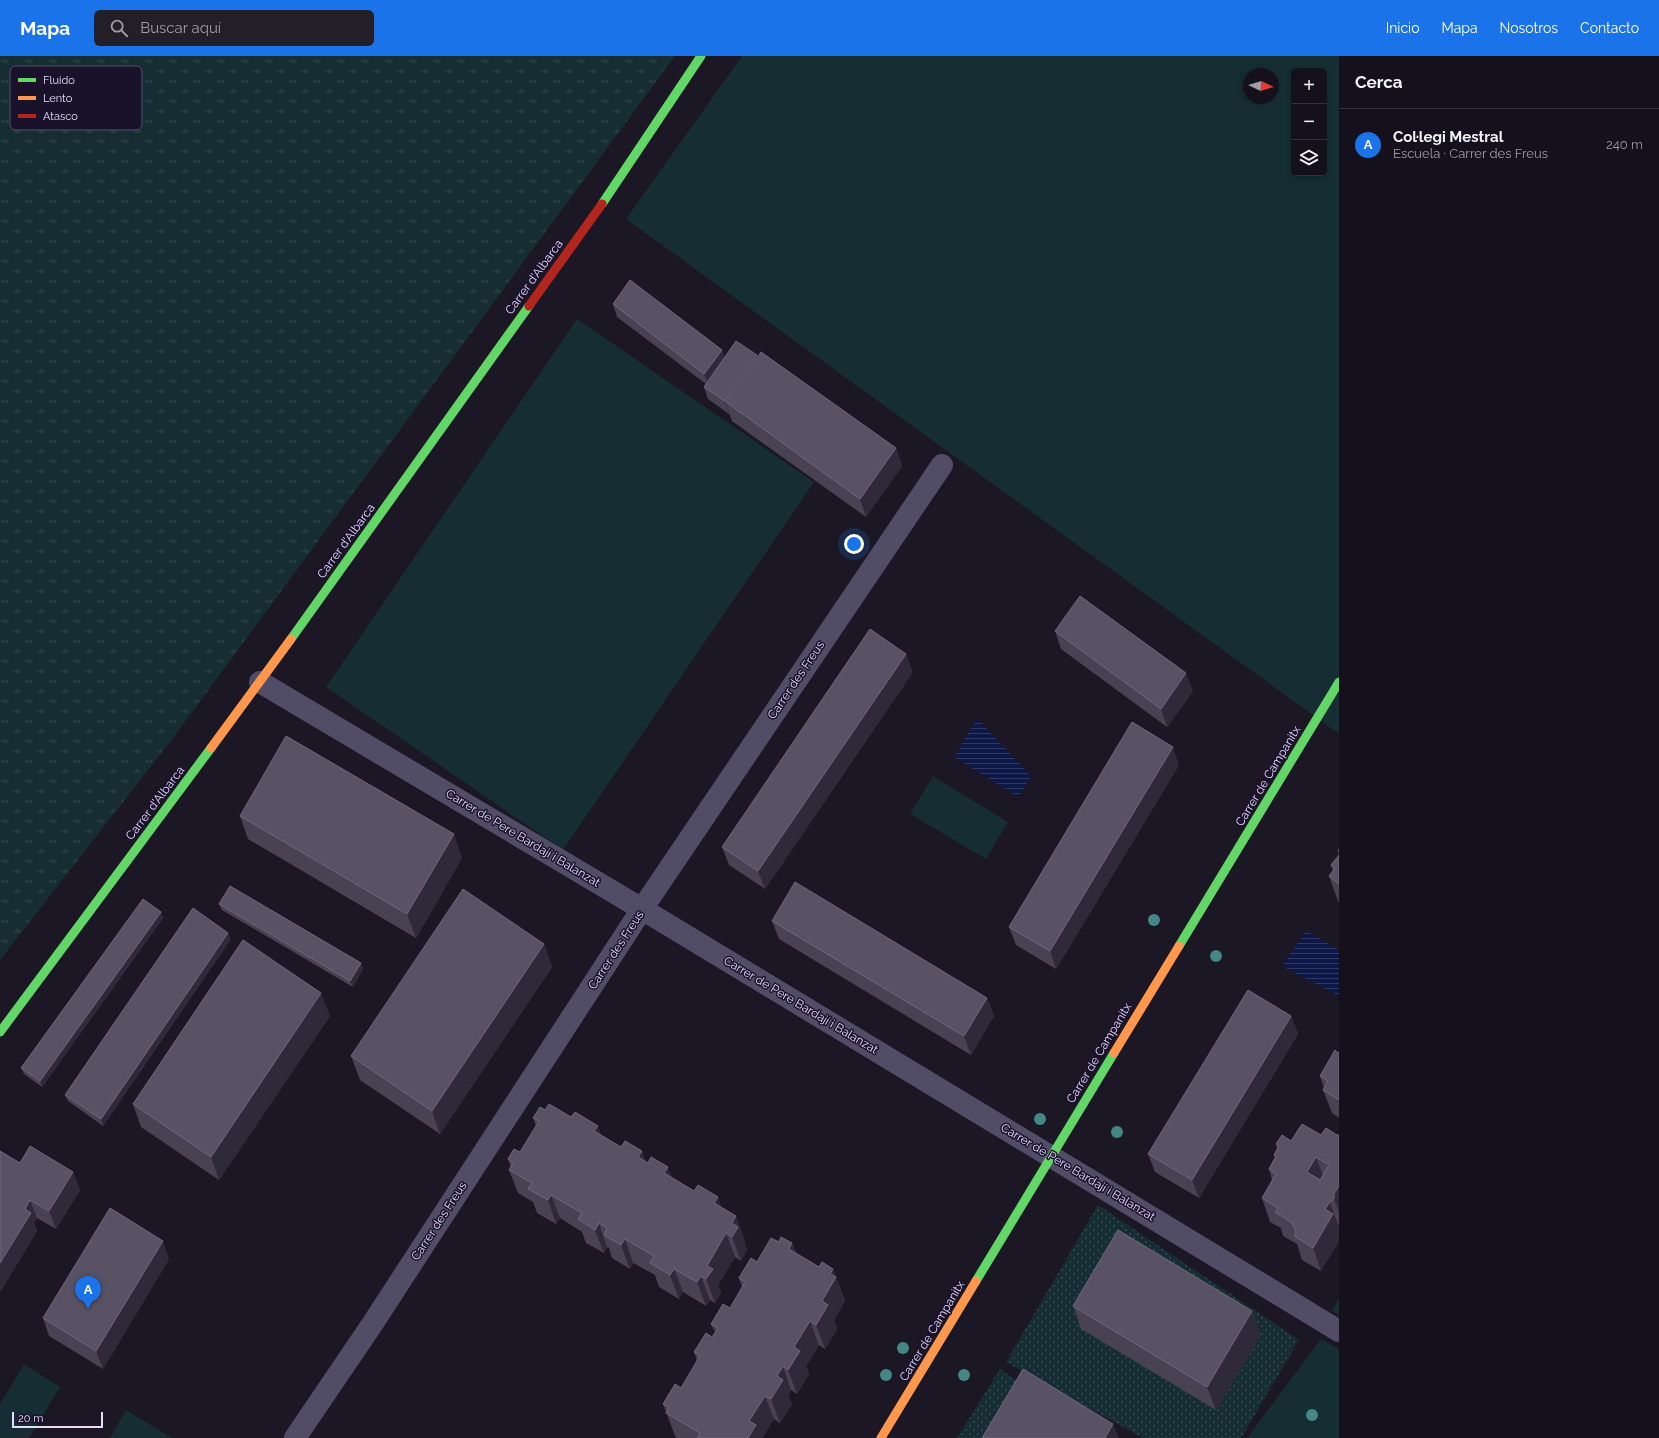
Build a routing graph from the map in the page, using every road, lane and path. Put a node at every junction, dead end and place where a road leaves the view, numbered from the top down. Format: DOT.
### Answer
graph roads {
  1 [pos="701,56"];
  2 [pos="942,465"];
  3 [pos="260,682"];
  4 [pos="1339,682"];
  5 [pos="642,909"];
  6 [pos="0,1032"];
  7 [pos="1051,1156"];
  8 [pos="1339,1331"];
  9 [pos="296,1438"];
  10 [pos="881,1438"];
  1 -- 3 [label="street, Carrer d'Albarca"];
  2 -- 5 [label="street, Carrer des Freus"];
  3 -- 5 [label="street, Carrer de Pere Bardají i Balanzat"];
  3 -- 6 [label="street, Carrer d'Albarca"];
  4 -- 7 [label="street, Carrer de Campanitx"];
  5 -- 7 [label="street, Carrer de Pere Bardají i Balanzat"];
  5 -- 9 [label="street, Carrer des Freus"];
  7 -- 8 [label="street, Carrer de Pere Bardají i Balanzat"];
  7 -- 10 [label="street, Carrer de Campanitx"];
}
